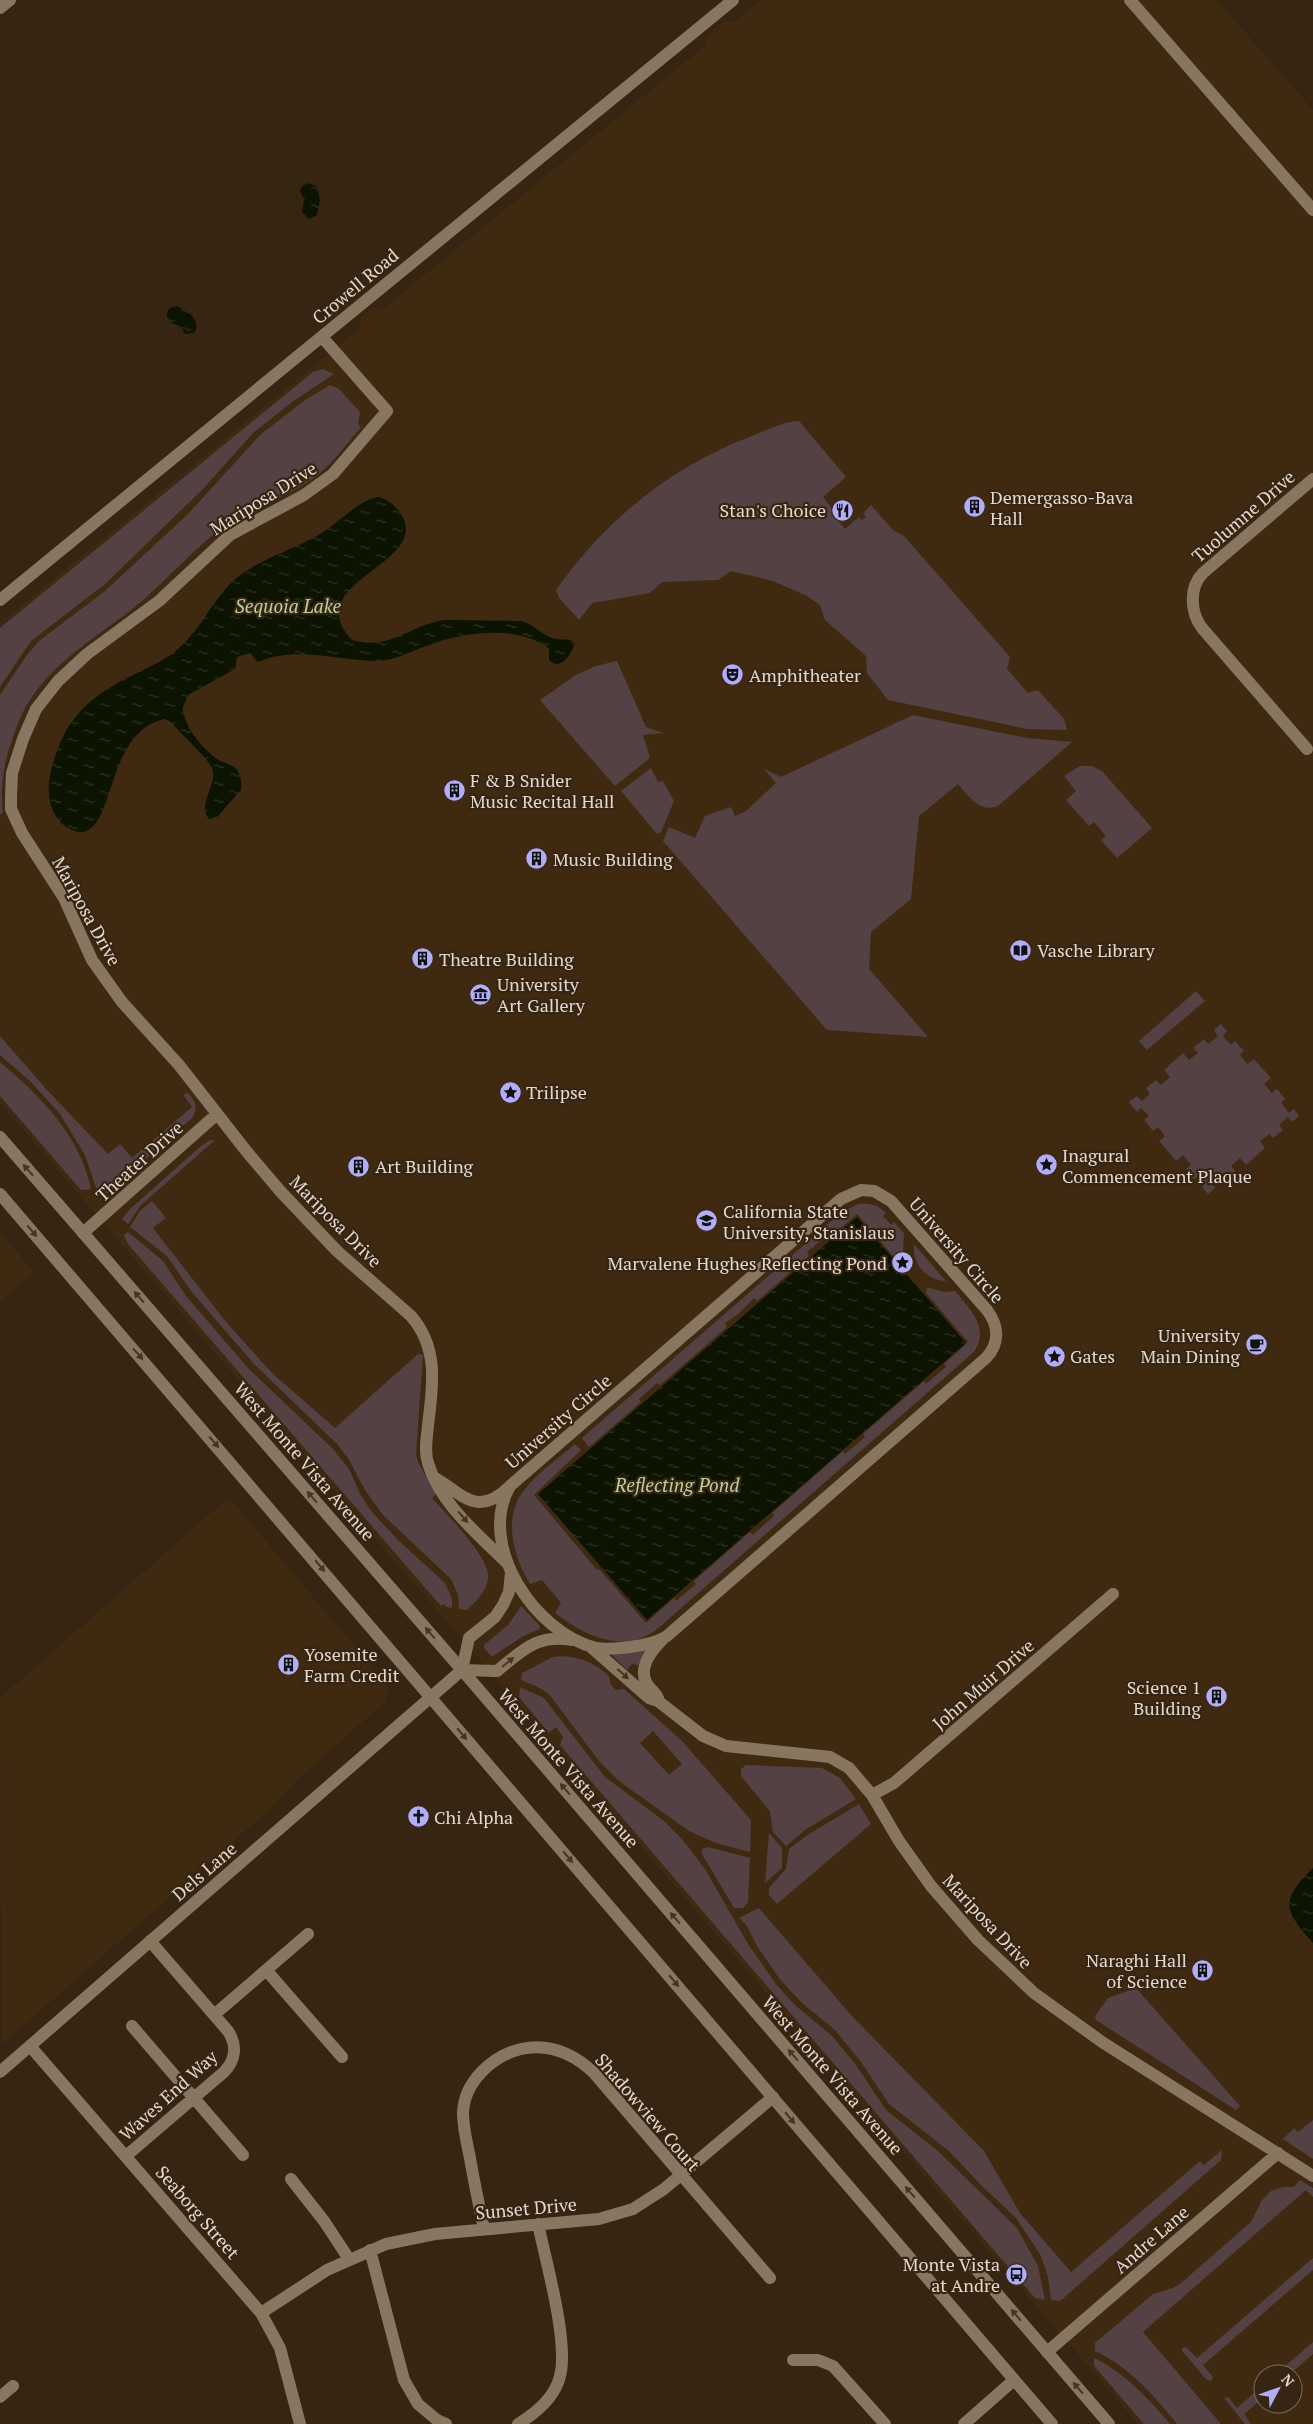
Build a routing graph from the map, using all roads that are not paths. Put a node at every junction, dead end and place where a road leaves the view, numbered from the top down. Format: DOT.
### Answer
graph roads {
  1 [pos="10,0"];
  2 [pos="733,0"];
  3 [pos="1130,0"];
  4 [pos="0,8"];
  5 [pos="1313,210"];
  6 [pos="322,337"];
  7 [pos="1313,479"];
  8 [pos="0,600"];
  9 [pos="1307,749"];
  10 [pos="217,1114"];
  11 [pos="0,1137"];
  12 [pos="0,1194"];
  13 [pos="83,1233"];
  14 [pos="435,1478"];
  15 [pos="510,1486"];
  16 [pos="510,1567"];
  17 [pos="1113,1594"];
  18 [pos="667,1636"];
  19 [pos="584,1644"];
  20 [pos="462,1670"];
  21 [pos="431,1696"];
  22 [pos="658,1701"];
  23 [pos="872,1794"];
  24 [pos="308,1934"];
  25 [pos="150,1941"];
  26 [pos="266,1970"];
  27 [pos="214,2015"];
  28 [pos="132,2026"];
  29 [pos="30,2046"];
  30 [pos="342,2056"];
  31 [pos="0,2072"];
  32 [pos="773,2097"];
  33 [pos="194,2098"];
  34 [pos="1278,2154"];
  35 [pos="243,2155"];
  36 [pos="126,2156"];
  37 [pos="680,2174"];
  38 [pos="1313,2176"];
  39 [pos="291,2179"];
  40 [pos="538,2224"];
  41 [pos="484,2229"];
  42 [pos="370,2250"];
  43 [pos="348,2259"];
  44 [pos="770,2278"];
  45 [pos="261,2314"];
  46 [pos="1047,2352"];
  47 [pos="793,2360"];
  48 [pos="1014,2380"];
  49 [pos="13,2386"];
  50 [pos="0,2397"];
  51 [pos="300,2424"];
  52 [pos="446,2424"];
  53 [pos="518,2424"];
  54 [pos="885,2424"];
  55 [pos="964,2424"];
  56 [pos="1052,2424"];
  57 [pos="1109,2424"];
  1 -- 4 [label="street"];
  2 -- 6 [label="street, Crowell Road"];
  3 -- 5 [label="street"];
  6 -- 8 [label="street, Crowell Road"];
  6 -- 10 [label="street, Mariposa Drive"];
  7 -- 9 [label="street, Tuolumne Drive"];
  10 -- 13 [label="street, Theater Drive"];
  10 -- 14 [label="street, Mariposa Drive"];
  13 -- 11 [label="street, West Monte Vista Avenue, one-way"];
  12 -- 21 [label="street, one-way"];
  20 -- 13 [label="street, West Monte Vista Avenue, one-way"];
  14 -- 15 [label="street"];
  14 -- 16 [label="street, Mariposa Drive, one-way"];
  15 -- 16 [label="street, University Circle"];
  15 -- 18 [label="street, University Circle"];
  16 -- 19 [label="street, University Circle"];
  16 -- 20 [label="street, University Circle"];
  17 -- 23 [label="street, John Muir Drive"];
  18 -- 19 [label="street, University Circle"];
  18 -- 22 [label="street, Mariposa Drive"];
  20 -- 19 [label="street, University Circle, one-way"];
  19 -- 22 [label="street, Mariposa Drive, one-way"];
  20 -- 21 [label="street, Dels Lane"];
  46 -- 20 [label="street, West Monte Vista Avenue, one-way"];
  21 -- 25 [label="street, Dels Lane"];
  21 -- 32 [label="street, one-way"];
  22 -- 23 [label="street, Mariposa Drive"];
  23 -- 34 [label="street, Mariposa Drive"];
  24 -- 26 [label="street"];
  25 -- 27 [label="street, Waves End Way"];
  25 -- 29 [label="street, Dels Lane"];
  26 -- 27 [label="street"];
  26 -- 30 [label="street"];
  27 -- 33 [label="street, Waves End Way"];
  28 -- 33 [label="street"];
  29 -- 31 [label="street, Dels Lane"];
  29 -- 36 [label="street, Seaborg Street"];
  32 -- 37 [label="street, Sunset Drive"];
  32 -- 48 [label="street, one-way"];
  33 -- 35 [label="street"];
  33 -- 36 [label="street, Waves End Way"];
  34 -- 38 [label="street, Mariposa Drive"];
  34 -- 46 [label="street, Andre Lane"];
  36 -- 45 [label="street, Seaborg Street"];
  37 -- 40 [label="street, Sunset Drive"];
  37 -- 41 [label="street, Shadowview Court"];
  37 -- 44 [label="street, Shadowview Court"];
  39 -- 43 [label="street"];
  40 -- 41 [label="street, Sunset Drive"];
  40 -- 53 [label="street"];
  41 -- 42 [label="street, Sunset Drive"];
  42 -- 43 [label="street, Sunset Drive"];
  42 -- 52 [label="street"];
  43 -- 45 [label="street, Sunset Drive"];
  45 -- 51 [label="street, Seaborg Street"];
  57 -- 46 [label="street, West Monte Vista Avenue, one-way"];
  47 -- 54 [label="street"];
  48 -- 55 [label="street"];
  48 -- 56 [label="street"];
  49 -- 50 [label="street"];
}
